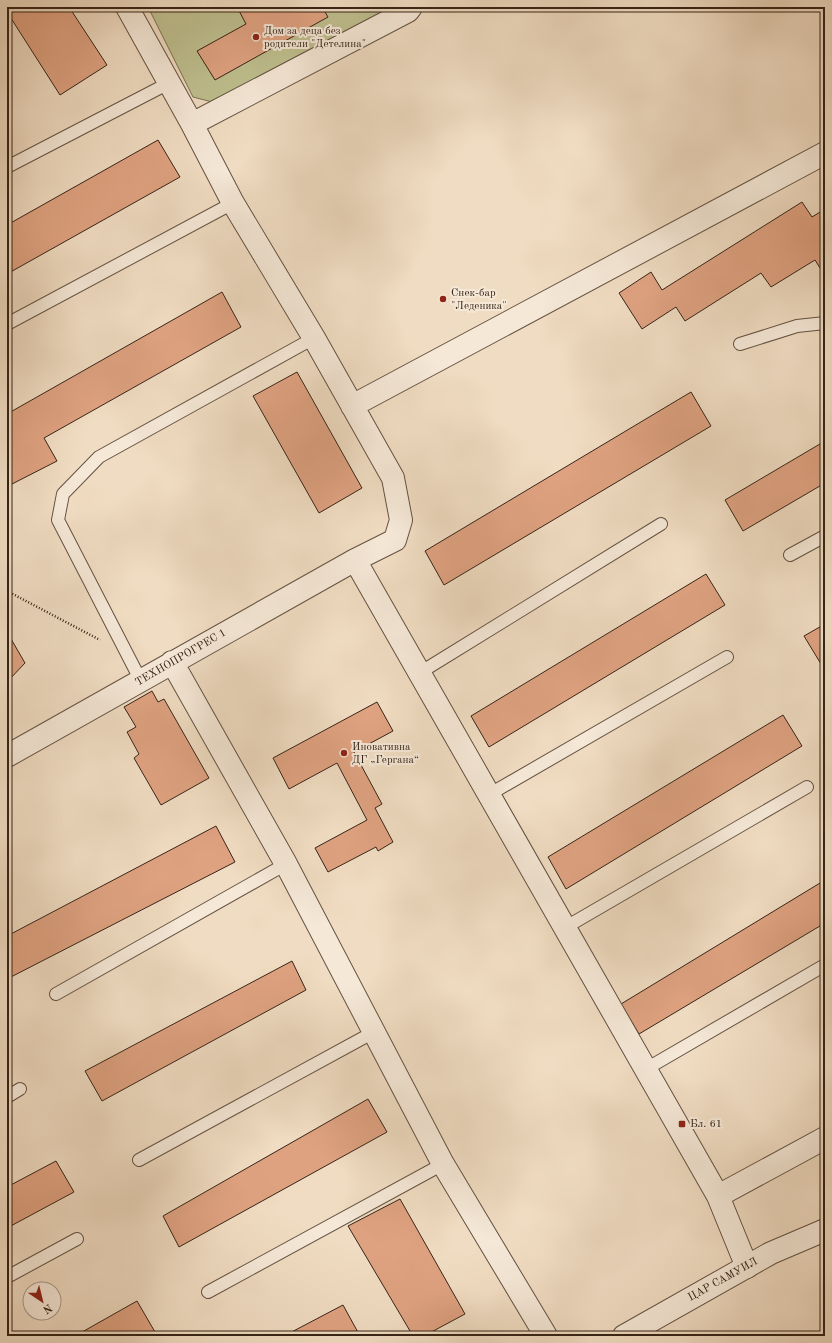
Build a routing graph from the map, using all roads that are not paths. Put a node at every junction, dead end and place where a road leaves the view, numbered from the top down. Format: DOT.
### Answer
graph roads {
  1 [pos="127,7"];
  2 [pos="411,7"];
  3 [pos="169,83"];
  4 [pos="192,124"];
  5 [pos="825,154"];
  6 [pos="7,167"];
  7 [pos="233,203"];
  8 [pos="825,323"];
  9 [pos="7,324"];
  10 [pos="314,338"];
  11 [pos="740,344"];
  12 [pos="352,406"];
  13 [pos="661,524"];
  14 [pos="825,536"];
  15 [pos="790,556"];
  16 [pos="355,560"];
  17 [pos="727,657"];
  18 [pos="172,662"];
  19 [pos="421,672"];
  20 [pos="141,681"];
  21 [pos="7,756"];
  22 [pos="807,787"];
  23 [pos="490,794"];
  24 [pos="286,864"];
  25 [pos="566,927"];
  26 [pos="825,965"];
  27 [pos="56,994"];
  28 [pos="374,1032"];
  29 [pos="646,1069"];
  30 [pos="20,1090"];
  31 [pos="7,1097"];
  32 [pos="825,1138"];
  33 [pos="139,1160"];
  34 [pos="443,1164"];
  35 [pos="718,1196"];
  36 [pos="825,1230"];
  37 [pos="77,1239"];
  38 [pos="747,1267"];
  39 [pos="7,1277"];
  40 [pos="208,1292"];
  41 [pos="546,1336"];
  42 [pos="624,1336"];
  1 -- 3 [label="street, ТЕХНОПРОГРЕС 1"];
  2 -- 4 [label="street"];
  3 -- 4 [label="street, ТЕХНОПРОГРЕС 1"];
  3 -- 6 [label="lane"];
  4 -- 7 [label="street, ТЕХНОПРОГРЕС 1"];
  5 -- 12 [label="street"];
  7 -- 9 [label="lane"];
  7 -- 10 [label="street, ТЕХНОПРОГРЕС 1"];
  8 -- 11 [label="lane"];
  10 -- 12 [label="street, ТЕХНОПРОГРЕС 1"];
  10 -- 20 [label="lane"];
  12 -- 16 [label="street, ТЕХНОПРОГРЕС 1"];
  13 -- 19 [label="lane"];
  14 -- 15 [label="lane"];
  16 -- 18 [label="street, ТЕХНОПРОГРЕС 1"];
  16 -- 19 [label="street"];
  17 -- 23 [label="lane"];
  18 -- 20 [label="street, ТЕХНОПРОГРЕС 1"];
  18 -- 24 [label="street"];
  19 -- 23 [label="street"];
  20 -- 21 [label="street, ТЕХНОПРОГРЕС 1"];
  22 -- 25 [label="lane"];
  23 -- 25 [label="street"];
  24 -- 27 [label="lane"];
  24 -- 28 [label="street"];
  25 -- 29 [label="street"];
  26 -- 29 [label="lane"];
  28 -- 33 [label="lane"];
  28 -- 34 [label="street"];
  29 -- 35 [label="street"];
  30 -- 31 [label="lane"];
  32 -- 35 [label="street"];
  34 -- 40 [label="lane"];
  34 -- 41 [label="street"];
  35 -- 38 [label="street"];
  36 -- 38 [label="street, ЦАР САМУИЛ"];
  37 -- 39 [label="lane"];
  38 -- 42 [label="street, ЦАР САМУИЛ"];
}
